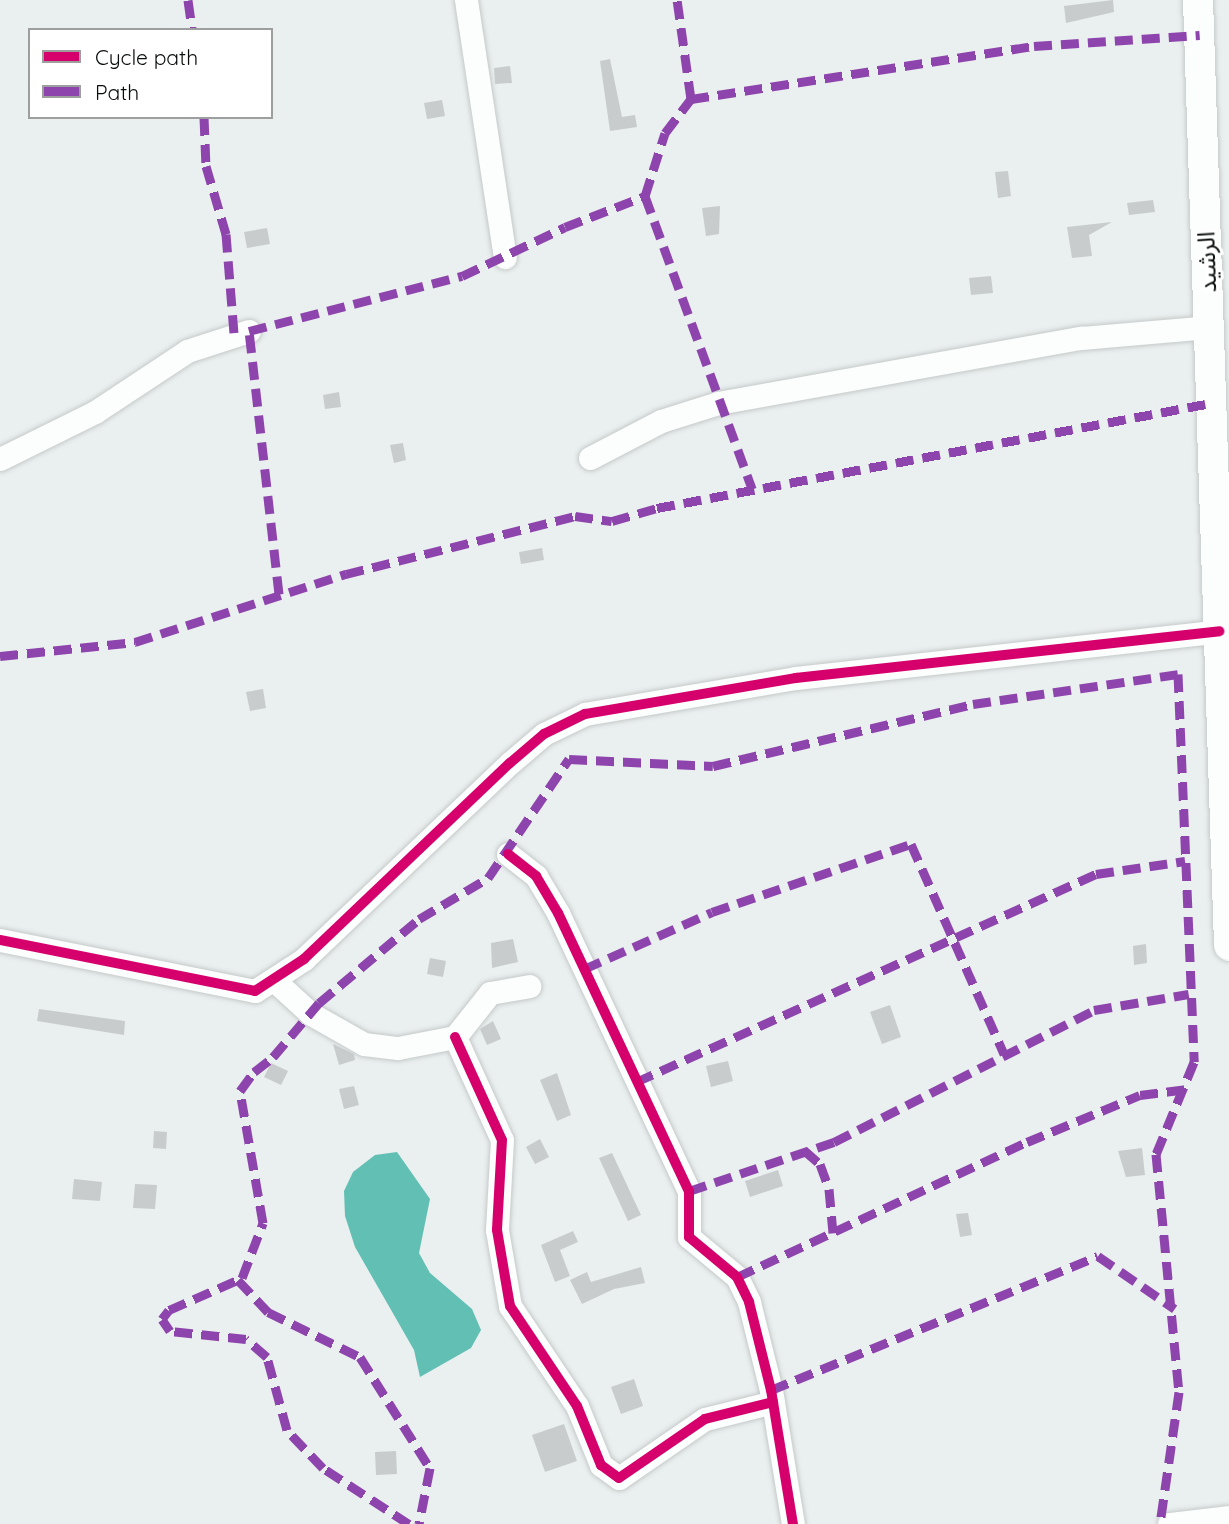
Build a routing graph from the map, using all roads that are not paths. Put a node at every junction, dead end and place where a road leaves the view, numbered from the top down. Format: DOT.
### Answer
graph roads {
  1 [pos="466,0"];
  2 [pos="1198,0"];
  3 [pos="505,257"];
  4 [pos="1209,327"];
  5 [pos="249,331"];
  6 [pos="0,458"];
  7 [pos="590,458"];
  8 [pos="1219,631"];
  9 [pos="508,854"];
  10 [pos="0,940"];
  11 [pos="1229,945"];
  12 [pos="276,982"];
  13 [pos="529,986"];
  14 [pos="455,1037"];
  15 [pos="773,1402"];
  16 [pos="1229,1517"];
  17 [pos="793,1524"];
  18 [pos="1174,1524"];
  1 -- 3 [label="street"];
  2 -- 4 [label="main road, الرشيد"];
  4 -- 7 [label="street"];
  4 -- 8 [label="main road, الرشيد"];
  5 -- 6 [label="street"];
  8 -- 11 [label="main road, الرشيد"];
  8 -- 12 [label="street"];
  9 -- 15 [label="street"];
  10 -- 12 [label="street"];
  12 -- 14 [label="street"];
  13 -- 14 [label="street"];
  14 -- 15 [label="street"];
  15 -- 17 [label="street"];
  16 -- 18 [label="street"];
}
